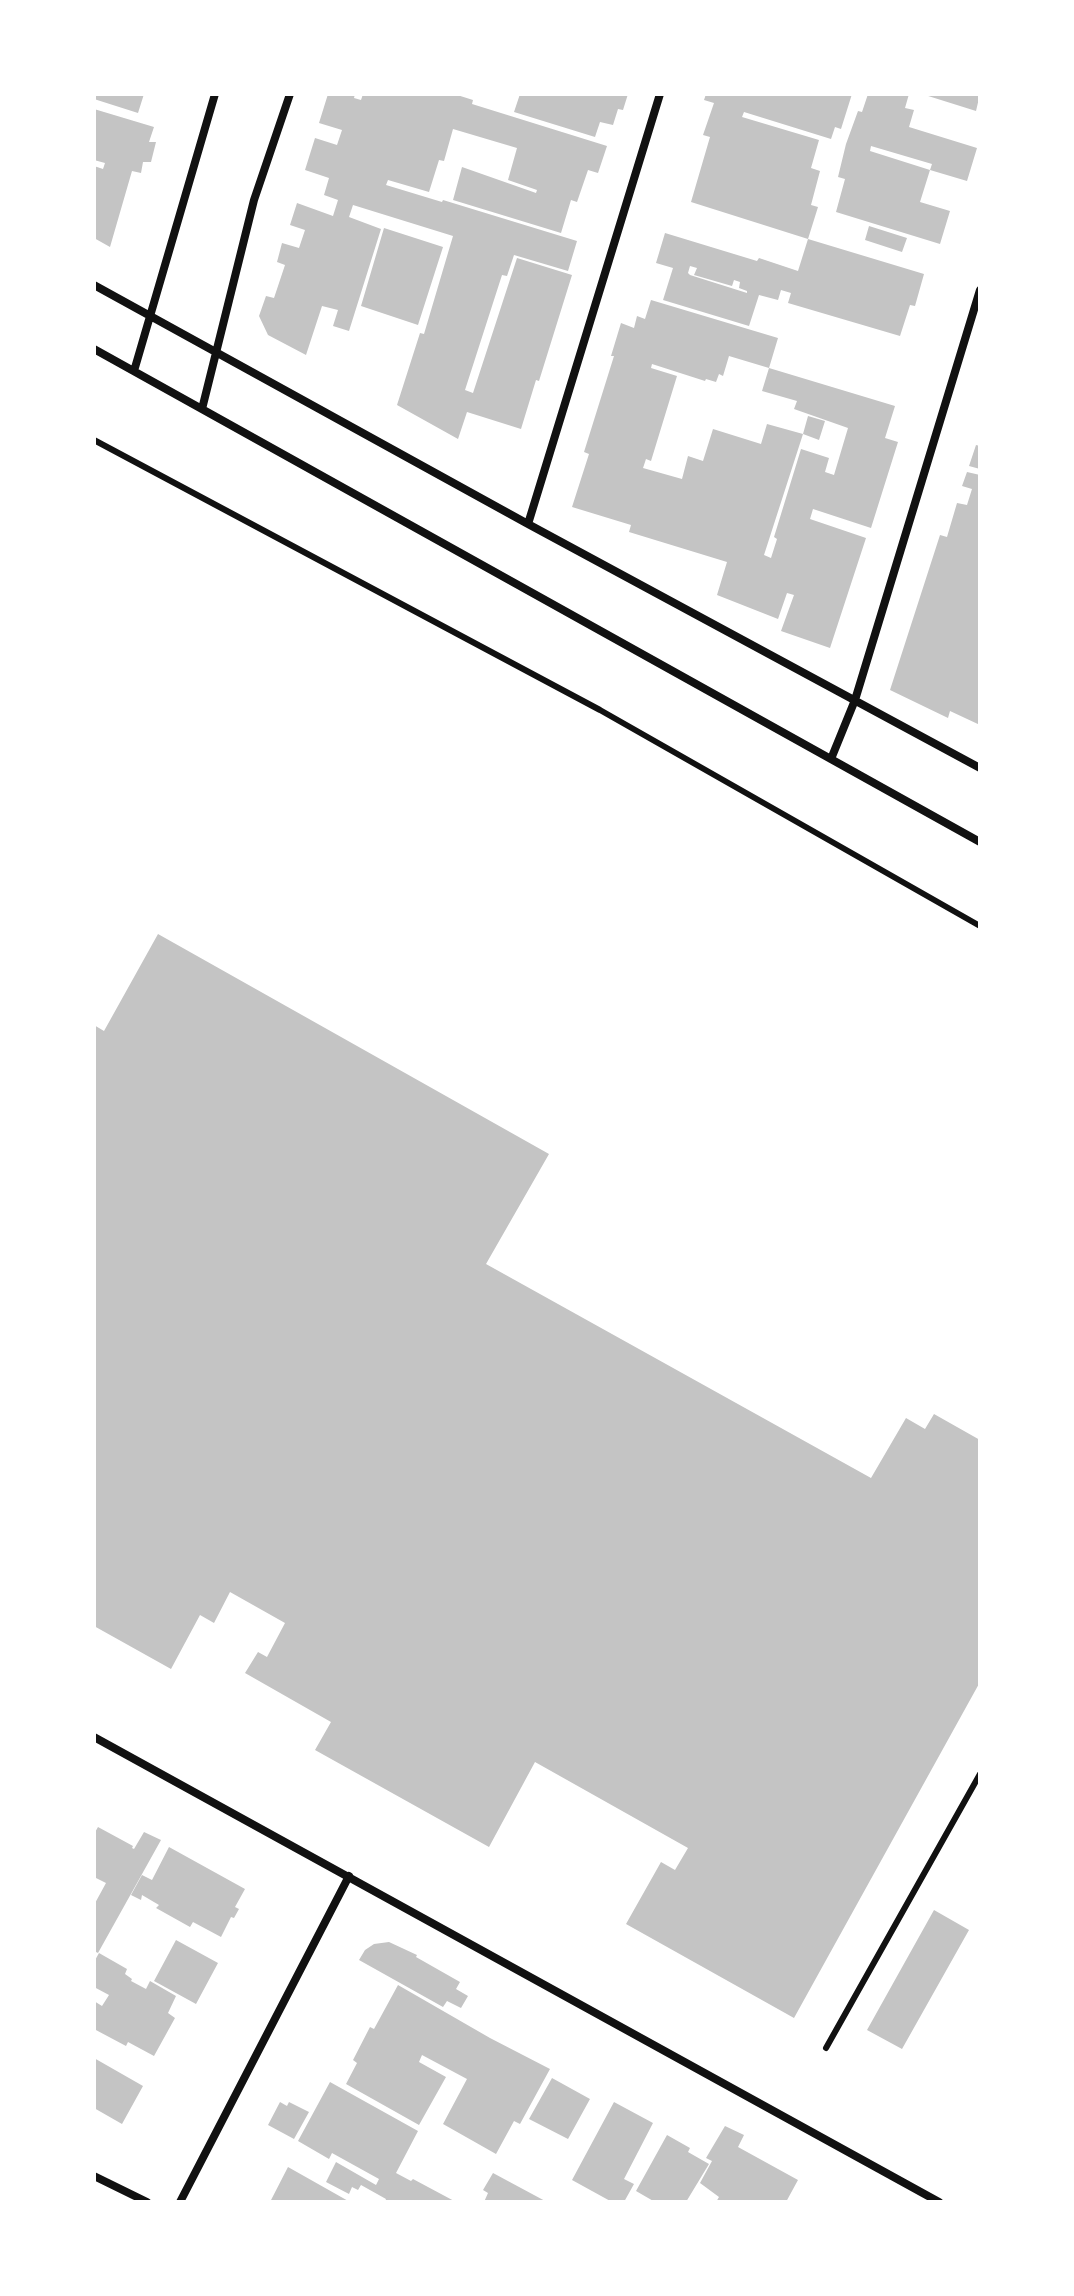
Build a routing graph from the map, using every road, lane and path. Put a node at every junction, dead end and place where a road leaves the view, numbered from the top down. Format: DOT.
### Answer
graph roads {
  1 [pos="215,94"];
  2 [pos="290,94"];
  3 [pos="660,94"];
  4 [pos="94,285"];
  5 [pos="980,290"];
  6 [pos="149,315"];
  7 [pos="94,349"];
  8 [pos="217,351"];
  9 [pos="134,371"];
  10 [pos="202,409"];
  11 [pos="94,440"];
  12 [pos="528,524"];
  13 [pos="855,700"];
  14 [pos="831,759"];
  15 [pos="980,768"];
  16 [pos="980,842"];
  17 [pos="980,926"];
  18 [pos="94,1737"];
  19 [pos="980,1774"];
  20 [pos="349,1876"];
  21 [pos="826,2048"];
  22 [pos="94,2176"];
  23 [pos="147,2202"];
  24 [pos="180,2202"];
  25 [pos="939,2202"];
  1 -- 6 [label="street"];
  2 -- 8 [label="street"];
  3 -- 12 [label="street"];
  4 -- 6 [label="street"];
  5 -- 13 [label="street"];
  6 -- 8 [label="street"];
  6 -- 9 [label="street"];
  7 -- 9 [label="street"];
  8 -- 10 [label="street"];
  8 -- 12 [label="street"];
  9 -- 10 [label="street"];
  10 -- 14 [label="street"];
  11 -- 17 [label="lane"];
  12 -- 13 [label="street"];
  13 -- 14 [label="street"];
  13 -- 15 [label="street"];
  14 -- 16 [label="street"];
  18 -- 20 [label="street"];
  19 -- 21 [label="lane"];
  20 -- 24 [label="street"];
  20 -- 25 [label="street"];
  22 -- 23 [label="street"];
}
